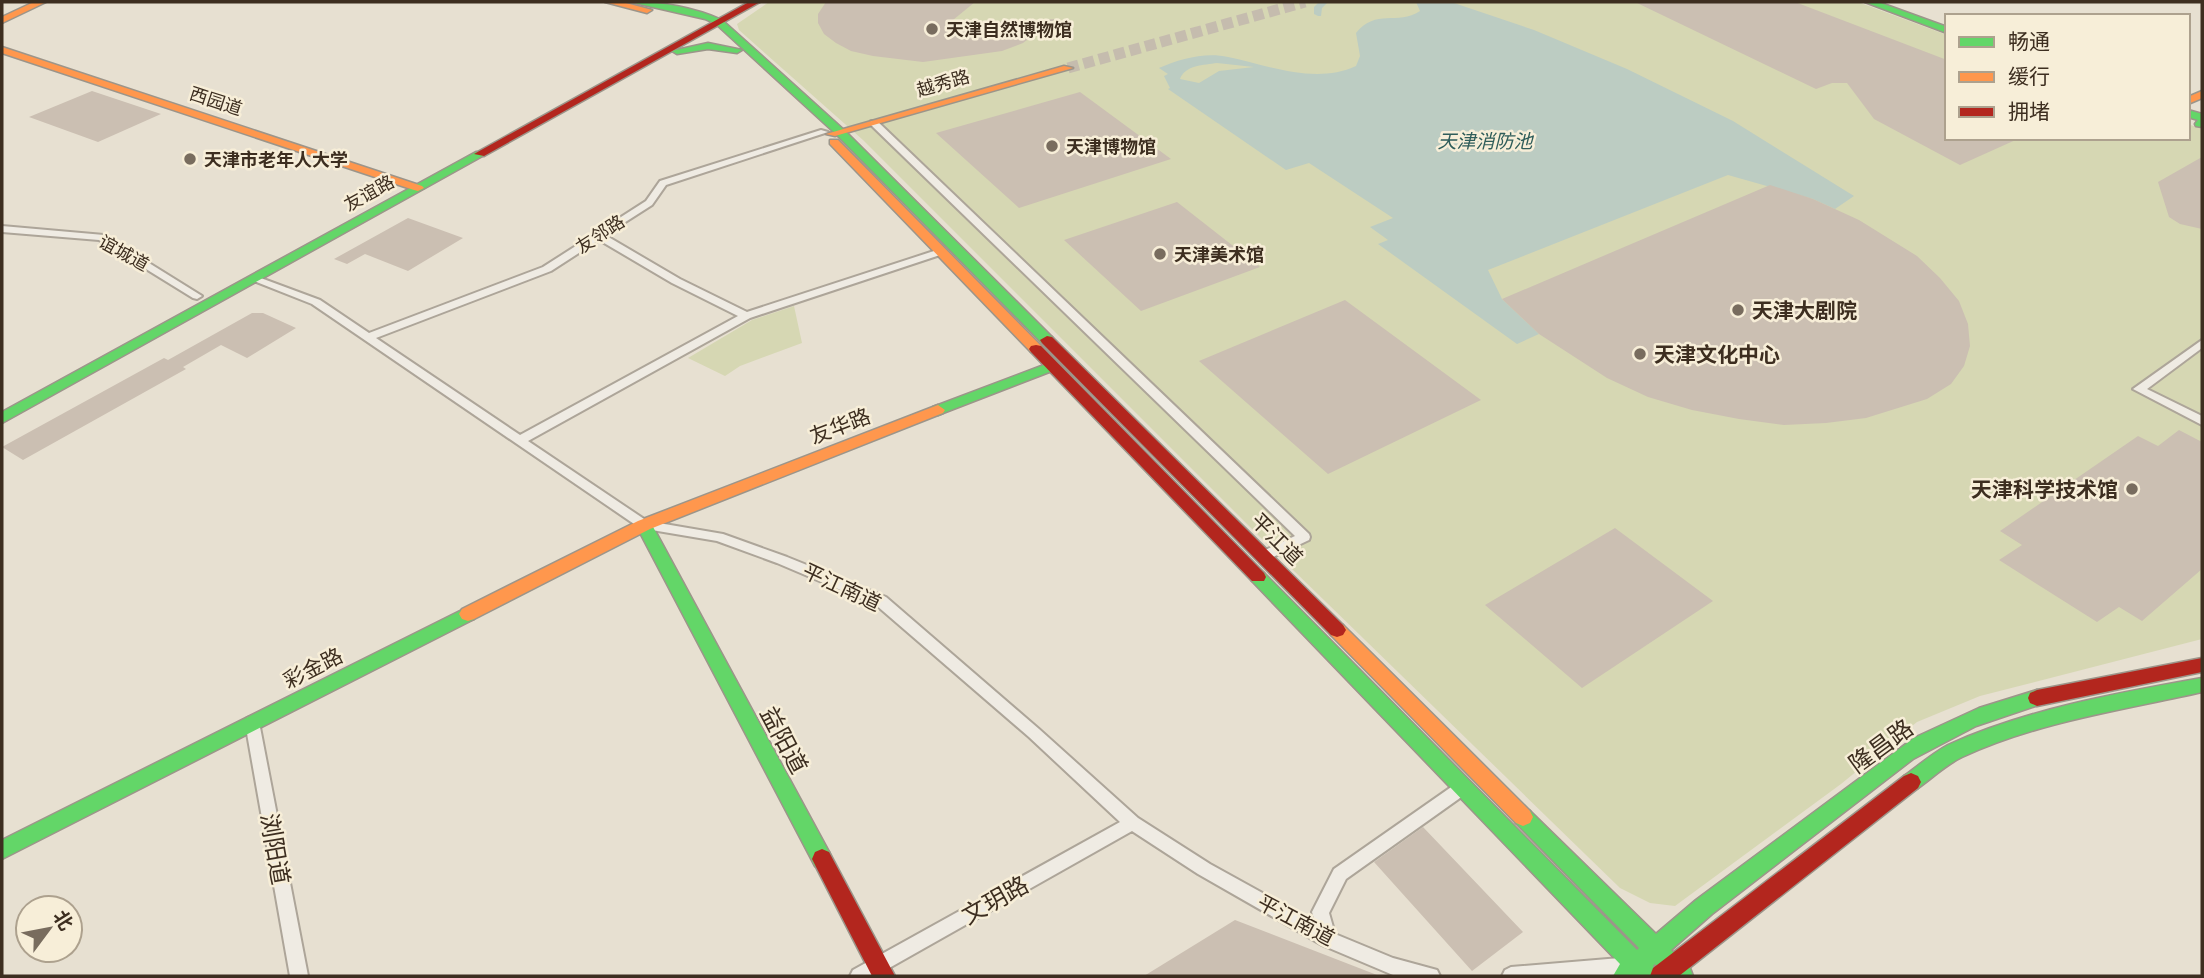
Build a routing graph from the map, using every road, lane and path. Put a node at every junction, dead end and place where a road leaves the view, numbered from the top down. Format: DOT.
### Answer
graph roads {
  1 [pos="33,2"];
  2 [pos="41,2"];
  3 [pos="610,2"];
  4 [pos="636,2"];
  5 [pos="736,2"];
  6 [pos="755,2"];
  7 [pos="1870,2"];
  8 [pos="1885,2"];
  9 [pos="2,18"];
  10 [pos="710,22"];
  11 [pos="1945,23"];
  12 [pos="1945,29"];
  13 [pos="2,50"];
  14 [pos="737,50"];
  15 [pos="2,55"];
  16 [pos="636,68"];
  17 [pos="874,123"];
  18 [pos="829,131"];
  19 [pos="408,188"];
  20 [pos="2,229"];
  21 [pos="598,235"];
  22 [pos="940,252"];
  23 [pos="254,279"];
  24 [pos="197,296"];
  25 [pos="746,316"];
  26 [pos="370,337"];
  27 [pos="2202,344"];
  28 [pos="1052,366"];
  29 [pos="2,402"];
  30 [pos="2,418"];
  31 [pos="2202,421"];
  32 [pos="519,441"];
  33 [pos="644,525"];
  34 [pos="1264,556"];
  35 [pos="2202,665"];
  36 [pos="2202,685"];
  37 [pos="252,722"];
  38 [pos="1462,788"];
  39 [pos="1132,823"];
  40 [pos="2,850"];
  41 [pos="1328,939"];
  42 [pos="1655,949"];
  43 [pos="881,971"];
  44 [pos="1636,973"];
  45 [pos="1672,973"];
  46 [pos="299,976"];
  47 [pos="859,976"];
  48 [pos="1431,976"];
  49 [pos="1511,976"];
  1 -- 9 [label="main road"];
  2 -- 9 [label="main road"];
  3 -- 10 [label="main road"];
  4 -- 10 [label="main road"];
  5 -- 10 [label="main road, 友谊路"];
  6 -- 10 [label="main road, 友谊路"];
  7 -- 12 [label="main road"];
  8 -- 11 [label="main road"];
  10 -- 14 [label="main road"];
  10 -- 16 [label="main road, 友谊路"];
  10 -- 18 [label="main road"];
  10 -- 19 [label="main road, 友谊路"];
  13 -- 19 [label="main road, 西园道"];
  14 -- 16 [label="main road"];
  14 -- 18 [label="main road"];
  15 -- 19 [label="main road, 西园道"];
  16 -- 19 [label="main road, 友谊路"];
  17 -- 18 [label="main road, 越秀路"];
  17 -- 18 [label="main road, 越秀路"];
  17 -- 34 [label="street"];
  18 -- 21 [label="street, 友邻路"];
  18 -- 22 [label="main road, 平江道"];
  18 -- 34 [label="main road, 平江道"];
  19 -- 23 [label="main road, 友谊路"];
  19 -- 24 [label="main road, 友谊路"];
  20 -- 24 [label="street, 谊城道"];
  21 -- 25 [label="street"];
  21 -- 26 [label="street, 友邻路"];
  22 -- 25 [label="street"];
  22 -- 28 [label="main road, 平江道"];
  23 -- 26 [label="street, 平江南道"];
  23 -- 30 [label="main road, 友谊路"];
  24 -- 29 [label="main road, 友谊路"];
  25 -- 32 [label="street"];
  26 -- 32 [label="street, 平江南道"];
  27 -- 31 [label="street"];
  28 -- 33 [label="main road, 友华路"];
  28 -- 38 [label="main road, 平江道"];
  32 -- 33 [label="street, 平江南道"];
  33 -- 37 [label="main road, 彩金路"];
  33 -- 39 [label="street, 平江南道"];
  33 -- 43 [label="main road, 益阳道"];
  34 -- 42 [label="main road, 平江道"];
  35 -- 42 [label="main road, 隆昌路"];
  36 -- 45 [label="main road"];
  37 -- 40 [label="main road, 彩金路"];
  37 -- 46 [label="street, 浏阳道"];
  38 -- 41 [label="street"];
  38 -- 44 [label="main road, 平江道"];
  39 -- 41 [label="street, 平江南道"];
  39 -- 43 [label="street, 文玥路"];
  41 -- 48 [label="street, 平江南道"];
  42 -- 44 [label="main road, 隆昌路"];
  42 -- 45 [label="main road, 平江道"];
  43 -- 47 [label="street, 文玥路"];
  44 -- 49 [label="street"];
}
